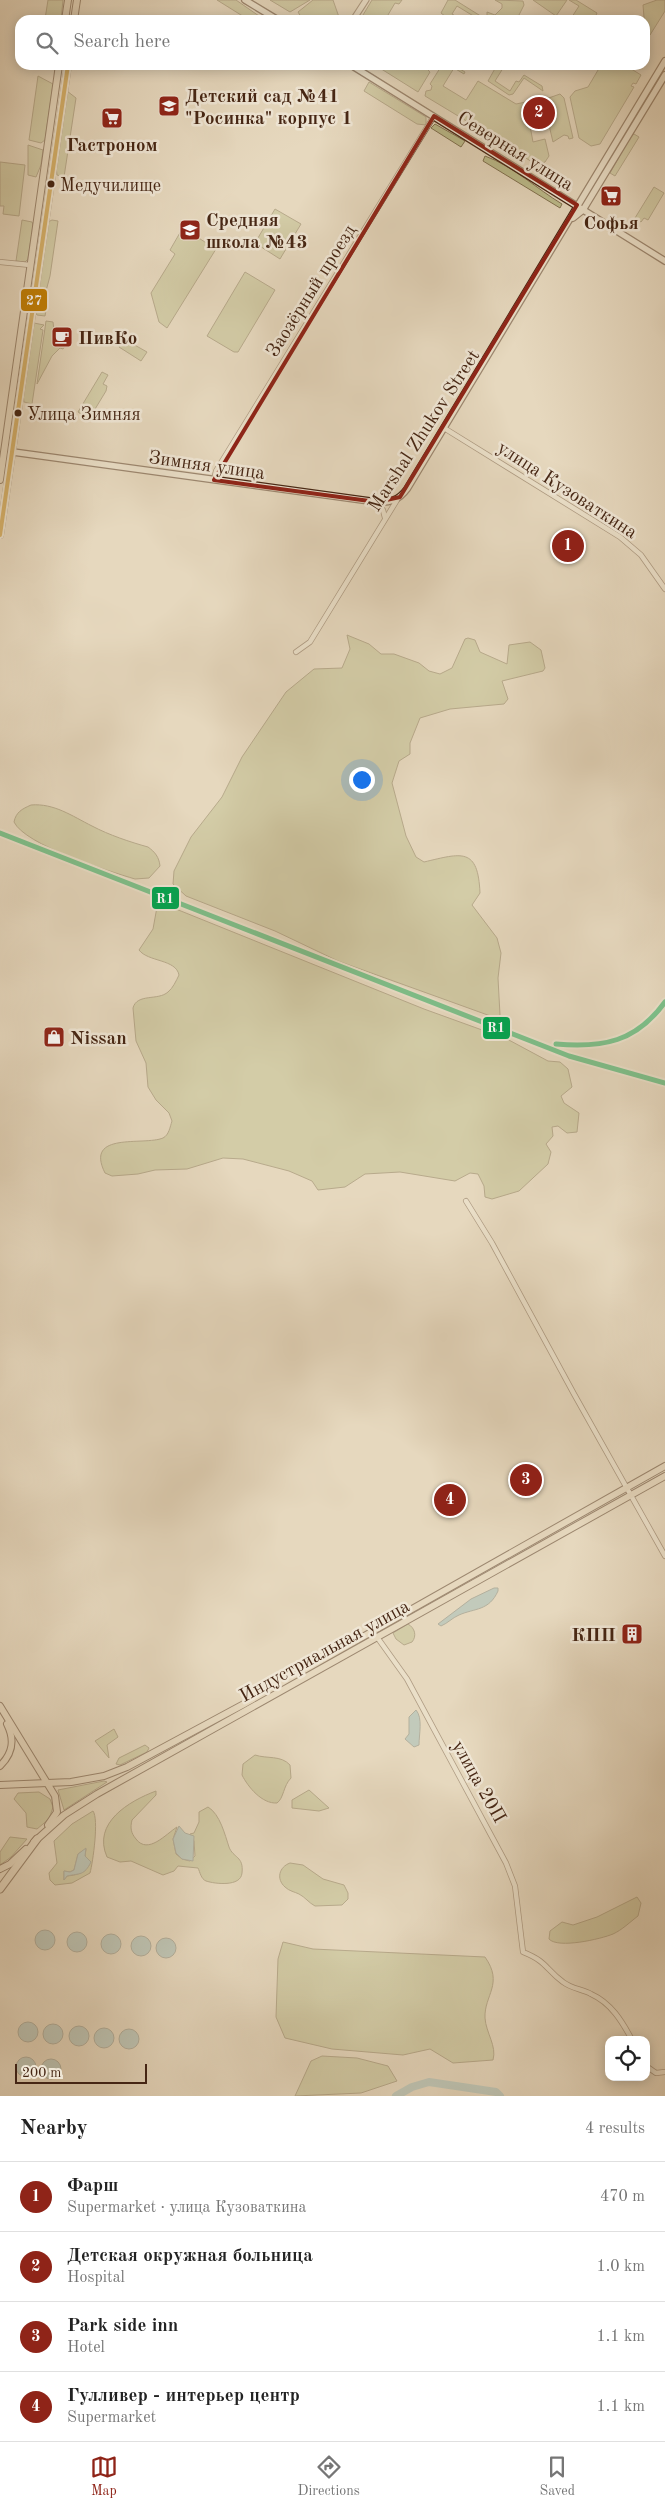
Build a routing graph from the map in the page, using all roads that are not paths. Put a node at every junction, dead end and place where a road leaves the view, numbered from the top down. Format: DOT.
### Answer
graph roads {
  1 [pos="68,0"];
  2 [pos="77,0"];
  3 [pos="245,0"];
  4 [pos="366,0"];
  5 [pos="66,15"];
  6 [pos="75,15"];
  7 [pos="270,15"];
  8 [pos="356,15"];
  9 [pos="665,61"];
  10 [pos="58,70"];
  11 [pos="67,70"];
  12 [pos="359,70"];
  13 [pos="665,75"];
  14 [pos="434,116"];
  15 [pos="47,147"];
  16 [pos="56,148"];
  17 [pos="597,172"];
  18 [pos="603,176"];
  19 [pos="577,206"];
  20 [pos="583,210"];
  21 [pos="572,219"];
  22 [pos="665,261"];
  23 [pos="0,262"];
  24 [pos="30,266"];
  25 [pos="16,366"];
  26 [pos="24,368"];
  27 [pos="444,428"];
  28 [pos="2,450"];
  29 [pos="13,452"];
  30 [pos="0,480"];
  31 [pos="214,480"];
  32 [pos="397,500"];
  33 [pos="377,502"];
  34 [pos="390,510"];
  35 [pos="385,518"];
  36 [pos="0,535"];
  37 [pos="665,589"];
  38 [pos="296,652"];
  39 [pos="466,1201"];
  40 [pos="665,1466"];
  41 [pos="665,1476"];
  42 [pos="627,1487"];
  43 [pos="631,1495"];
  44 [pos="665,1556"];
  45 [pos="377,1637"];
  46 [pos="0,1708"];
  47 [pos="0,1766"];
  48 [pos="0,1785"];
  49 [pos="49,1785"];
  50 [pos="36,1840"];
  51 [pos="0,1869"];
  52 [pos="0,1889"];
  53 [pos="629,2036"];
  54 [pos="650,2069"];
  55 [pos="665,2072"];
  1 -- 5 [label="main road"];
  2 -- 6 [label="main road"];
  3 -- 7 [label="main road"];
  4 -- 8 [label="street"];
  9 -- 17 [label="main road, Marshal Zhukov Street"];
  10 -- 15 [label="main road"];
  11 -- 16 [label="main road"];
  12 -- 14 [label="main road, Северная улица"];
  13 -- 18 [label="main road, Marshal Zhukov Street"];
  14 -- 19 [label="main road, Северная улица"];
  14 -- 31 [label="street, Заозёрный проезд"];
  15 -- 16 [label="main road"];
  15 -- 24 [label="main road"];
  16 -- 26 [label="main road"];
  17 -- 18 [label="main road"];
  17 -- 19 [label="main road, Marshal Zhukov Street"];
  18 -- 20 [label="main road, Marshal Zhukov Street"];
  19 -- 20 [label="main road, Северная улица"];
  19 -- 21 [label="main road, Marshal Zhukov Street"];
  20 -- 21 [label="main road, Marshal Zhukov Street"];
  20 -- 22 [label="main road, Северная улица"];
  21 -- 27 [label="main road, Marshal Zhukov Street"];
  23 -- 24 [label="street"];
  24 -- 25 [label="main road"];
  25 -- 26 [label="main road"];
  25 -- 28 [label="main road"];
  26 -- 29 [label="main road"];
  27 -- 32 [label="main road, Marshal Zhukov Street"];
  27 -- 37 [label="street, улица Кузоваткина"];
  28 -- 29 [label="main road"];
  28 -- 30 [label="main road"];
  29 -- 31 [label="main road, Зимняя улица"];
  29 -- 36 [label="main road"];
  31 -- 33 [label="main road, Зимняя улица"];
  32 -- 33 [label="main road, Зимняя улица"];
  32 -- 34 [label="street, Marshal Zhukov Street"];
  33 -- 34 [label="street"];
  33 -- 35 [label="street"];
  34 -- 35 [label="street, Marshal Zhukov Street"];
  35 -- 38 [label="street, Marshal Zhukov Street"];
  39 -- 42 [label="street"];
  40 -- 42 [label="main road, Индустриальная улица"];
  41 -- 43 [label="main road, Индустриальная улица"];
  42 -- 43 [label="street"];
  42 -- 49 [label="main road, Индустриальная улица"];
  43 -- 44 [label="street"];
  43 -- 45 [label="main road, Индустриальная улица"];
  45 -- 50 [label="main road, Индустриальная улица"];
  45 -- 53 [label="street, улица 20П"];
  46 -- 47 [label="main road"];
  46 -- 49 [label="main road"];
  48 -- 49 [label="main road, Индустриальная улица"];
  49 -- 50 [label="main road"];
  50 -- 51 [label="main road"];
  50 -- 52 [label="highway"];
  54 -- 55 [label="street"];
}
